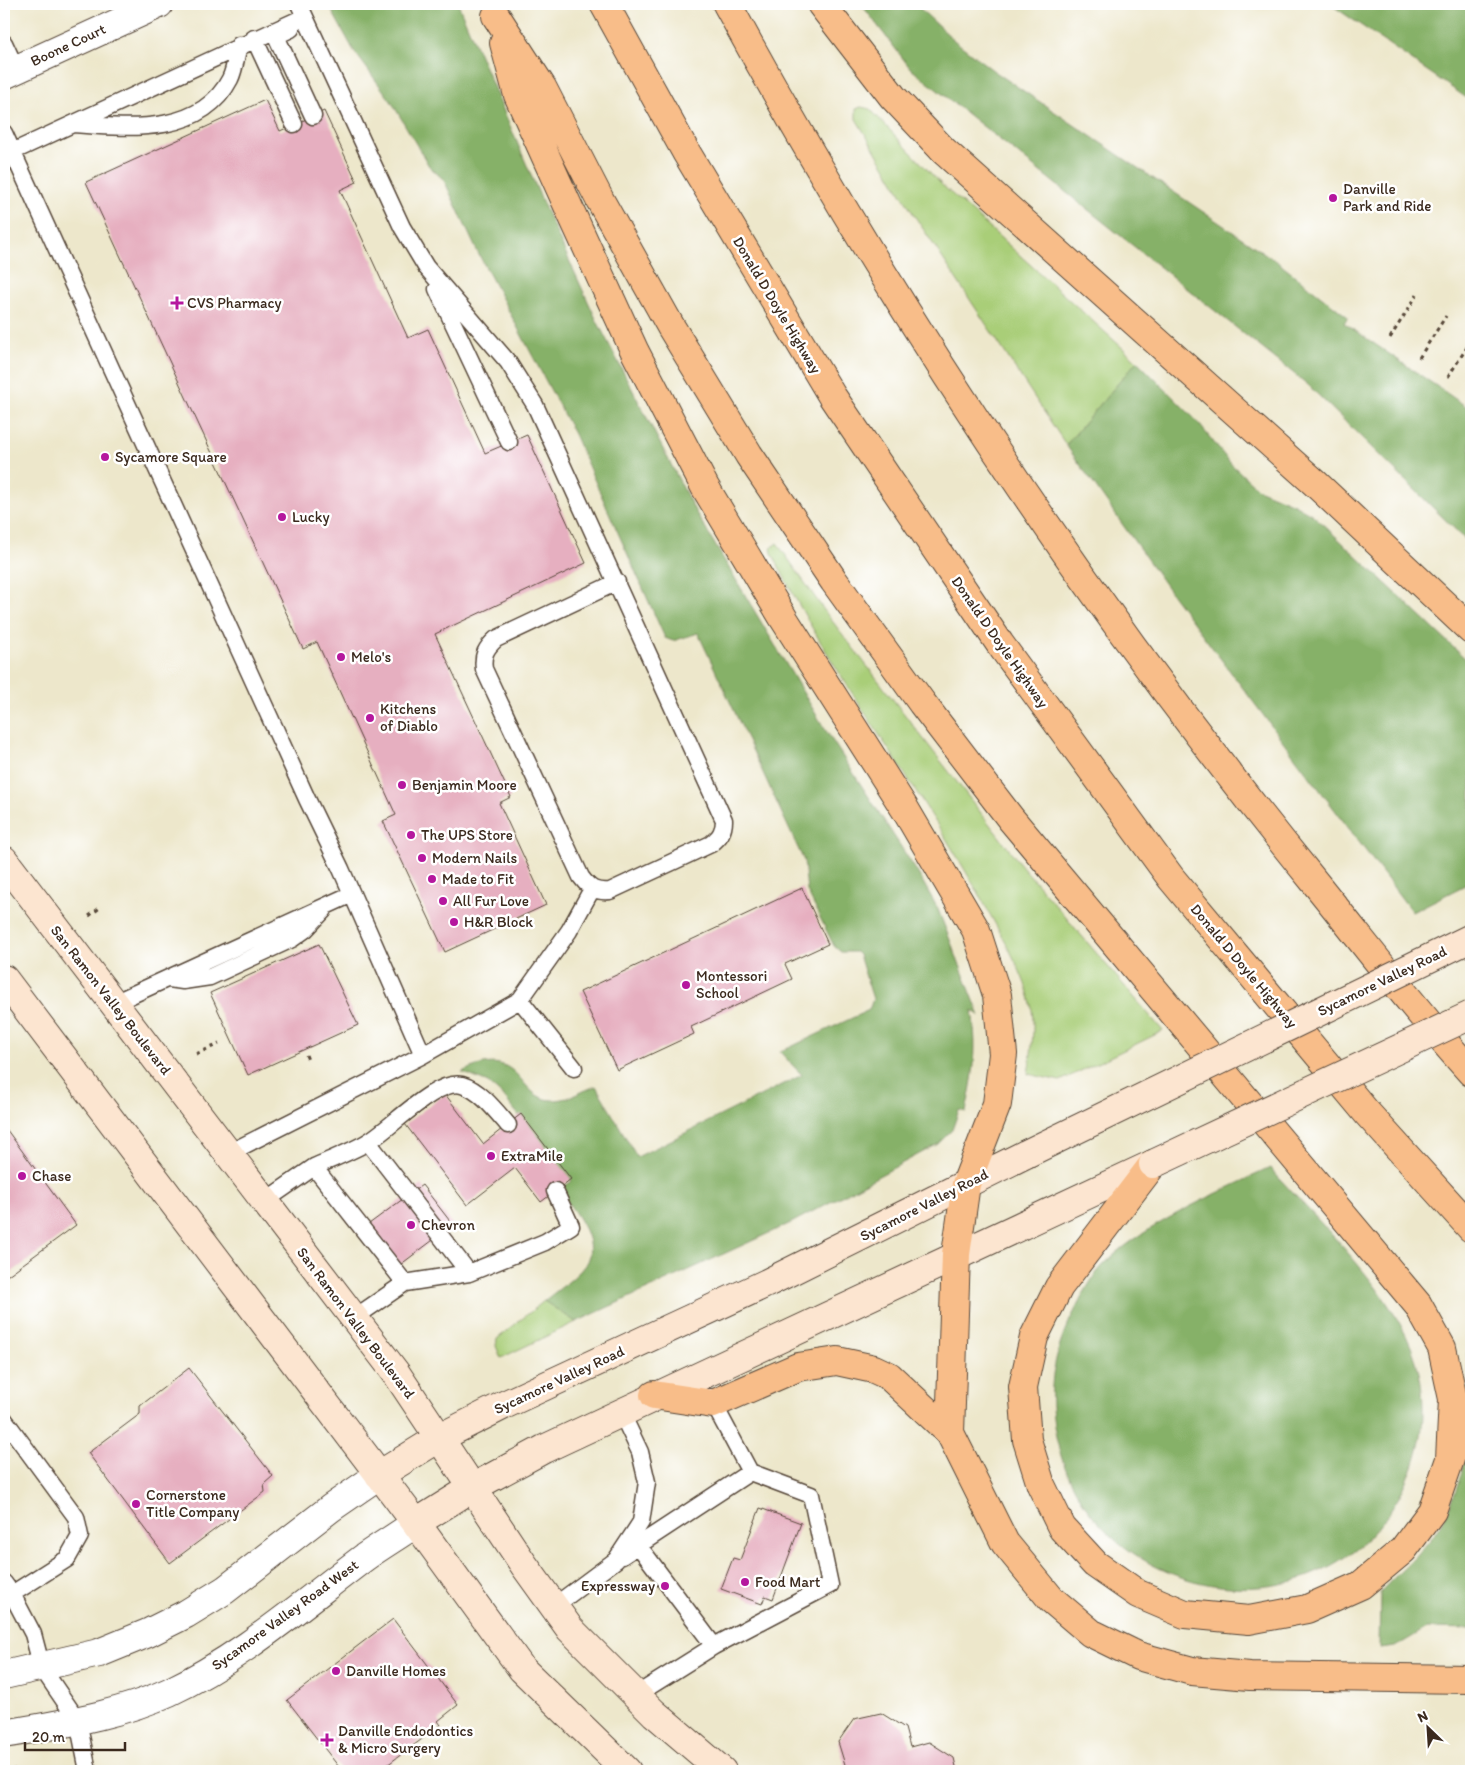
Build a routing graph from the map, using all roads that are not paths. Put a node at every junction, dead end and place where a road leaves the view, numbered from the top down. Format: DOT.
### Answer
graph roads {
  1 [pos="159,4"];
  2 [pos="604,4"];
  3 [pos="727,4"];
  4 [pos="821,4"];
  5 [pos="494,10"];
  6 [pos="303,14"];
  7 [pos="246,42"];
  8 [pos="4,43"];
  9 [pos="10,72"];
  10 [pos="313,116"];
  11 [pos="72,124"];
  12 [pos="294,124"];
  13 [pos="4,133"];
  14 [pos="12,152"];
  15 [pos="426,267"];
  16 [pos="509,442"];
  17 [pos="617,582"];
  18 [pos="1471,630"];
  19 [pos="4,860"];
  20 [pos="592,889"];
  21 [pos="352,894"];
  22 [pos="1471,938"];
  23 [pos="4,979"];
  24 [pos="520,1000"];
  25 [pos="114,1004"];
  26 [pos="1471,1015"];
  27 [pos="423,1055"];
  28 [pos="574,1068"];
  29 [pos="1471,1072"];
  30 [pos="508,1124"];
  31 [pos="368,1142"];
  32 [pos="229,1153"];
  33 [pos="1153,1164"];
  34 [pos="314,1167"];
  35 [pos="966,1184"];
  36 [pos="555,1191"];
  37 [pos="265,1201"];
  38 [pos="1471,1228"];
  39 [pos="956,1254"];
  40 [pos="469,1273"];
  41 [pos="405,1283"];
  42 [pos="354,1318"];
  43 [pos="699,1374"];
  44 [pos="654,1395"];
  45 [pos="713,1404"];
  46 [pos="621,1412"];
  47 [pos="4,1419"];
  48 [pos="950,1433"];
  49 [pos="439,1438"];
  50 [pos="750,1472"];
  51 [pos="379,1475"];
  52 [pos="472,1488"];
  53 [pos="416,1524"];
  54 [pos="638,1545"];
  55 [pos="616,1560"];
  56 [pos="8,1589"];
  57 [pos="553,1607"];
  58 [pos="714,1646"];
  59 [pos="42,1668"];
  60 [pos="4,1675"];
  61 [pos="1471,1679"];
  62 [pos="636,1695"];
  63 [pos="78,1721"];
  64 [pos="4,1734"];
  65 [pos="88,1771"];
  66 [pos="627,1771"];
  67 [pos="722,1771"];
  1 -- 9 [label="street, Boone Court"];
  2 -- 38 [label="highway, Donald D Doyle Highway"];
  3 -- 29 [label="highway"];
  4 -- 18 [label="highway"];
  5 -- 33 [label="highway"];
  5 -- 35 [label="highway"];
  6 -- 7 [label="lane"];
  6 -- 10 [label="lane"];
  6 -- 15 [label="lane"];
  7 -- 11 [label="lane"];
  7 -- 11 [label="lane"];
  7 -- 12 [label="lane"];
  8 -- 9 [label="lane"];
  11 -- 14 [label="lane"];
  13 -- 14 [label="lane"];
  14 -- 21 [label="lane"];
  15 -- 16 [label="lane"];
  15 -- 17 [label="lane"];
  17 -- 20 [label="lane"];
  17 -- 20 [label="lane"];
  19 -- 25 [label="main road, San Ramon Valley Boulevard"];
  20 -- 24 [label="lane"];
  21 -- 25 [label="lane"];
  21 -- 27 [label="lane"];
  22 -- 35 [label="main road, Sycamore Valley Road, bridge"];
  23 -- 51 [label="main road"];
  24 -- 27 [label="lane"];
  24 -- 28 [label="lane"];
  25 -- 32 [label="main road, San Ramon Valley Boulevard"];
  26 -- 33 [label="main road, bridge"];
  27 -- 32 [label="lane"];
  30 -- 31 [label="lane"];
  31 -- 34 [label="lane"];
  31 -- 40 [label="lane"];
  32 -- 37 [label="main road, San Ramon Valley Boulevard"];
  33 -- 39 [label="main road"];
  34 -- 37 [label="lane"];
  34 -- 41 [label="lane"];
  35 -- 39 [label="highway"];
  35 -- 49 [label="main road, Sycamore Valley Road"];
  36 -- 40 [label="lane"];
  37 -- 42 [label="main road, San Ramon Valley Boulevard"];
  39 -- 43 [label="main road"];
  39 -- 48 [label="highway"];
  40 -- 41 [label="lane"];
  41 -- 42 [label="lane"];
  42 -- 49 [label="main road, San Ramon Valley Boulevard"];
  43 -- 44 [label="main road"];
  43 -- 45 [label="lane"];
  44 -- 45 [label="highway"];
  44 -- 46 [label="main road"];
  45 -- 48 [label="highway"];
  45 -- 50 [label="lane"];
  46 -- 52 [label="main road"];
  46 -- 55 [label="lane"];
  47 -- 56 [label="lane"];
  48 -- 61 [label="highway"];
  49 -- 51 [label="main road, Sycamore Valley Road"];
  49 -- 52 [label="main road, San Ramon Valley Boulevard"];
  50 -- 54 [label="lane"];
  50 -- 58 [label="lane"];
  51 -- 53 [label="main road"];
  51 -- 59 [label="street"];
  52 -- 53 [label="main road"];
  52 -- 57 [label="main road, San Ramon Valley Boulevard"];
  53 -- 63 [label="street, Sycamore Valley Road West"];
  53 -- 66 [label="main road"];
  54 -- 55 [label="lane"];
  54 -- 58 [label="lane"];
  55 -- 57 [label="lane"];
  56 -- 59 [label="lane"];
  57 -- 62 [label="main road, San Ramon Valley Boulevard"];
  58 -- 62 [label="lane"];
  59 -- 60 [label="street"];
  59 -- 63 [label="lane"];
  62 -- 67 [label="main road, San Ramon Valley Boulevard"];
  63 -- 64 [label="street, Sycamore Valley Road West"];
  63 -- 65 [label="lane"];
}
